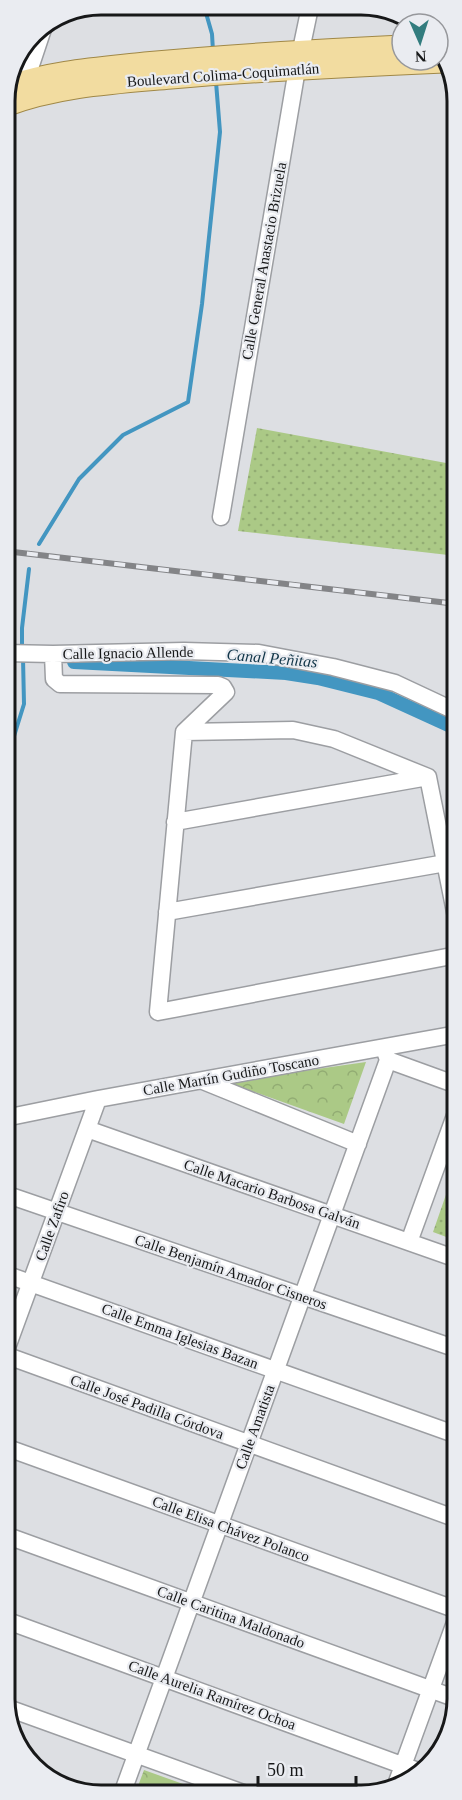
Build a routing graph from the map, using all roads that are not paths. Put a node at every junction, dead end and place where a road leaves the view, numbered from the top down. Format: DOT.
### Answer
graph roads {
  1 [pos="308,15"];
  2 [pos="36,45"];
  3 [pos="390,48"];
  4 [pos="298,60"];
  5 [pos="390,61"];
  6 [pos="16,93"];
  7 [pos="221,516"];
  8 [pos="15,653"];
  9 [pos="46,654"];
  10 [pos="447,707"];
  11 [pos="184,732"];
  12 [pos="428,777"];
  13 [pos="176,822"];
  14 [pos="447,847"];
  15 [pos="447,863"];
  16 [pos="167,912"];
  17 [pos="447,957"];
  18 [pos="447,1037"];
  19 [pos="386,1054"];
  20 [pos="202,1080"];
  21 [pos="447,1081"];
  22 [pos="98,1099"];
  23 [pos="15,1116"];
  24 [pos="87,1129"];
  25 [pos="447,1138"];
  26 [pos="358,1144"];
  27 [pos="15,1197"];
  28 [pos="57,1212"];
  29 [pos="332,1215"];
  30 [pos="409,1242"];
  31 [pos="447,1255"];
  32 [pos="15,1277"];
  33 [pos="31,1283"];
  34 [pos="303,1296"];
  35 [pos="15,1327"];
  36 [pos="447,1346"];
  37 [pos="15,1358"];
  38 [pos="276,1370"];
  39 [pos="447,1431"];
  40 [pos="249,1444"];
  41 [pos="15,1451"];
  42 [pos="447,1515"];
  43 [pos="220,1525"];
  44 [pos="15,1539"];
  45 [pos="192,1603"];
  46 [pos="447,1606"];
  47 [pos="15,1624"];
  48 [pos="447,1645"];
  49 [pos="164,1678"];
  50 [pos="431,1690"];
  51 [pos="447,1696"];
  52 [pos="16,1711"];
  53 [pos="137,1755"];
  54 [pos="411,1768"];
  55 [pos="125,1785"];
  56 [pos="221,1785"];
  1 -- 4 [label="street, Calle General Anastacio Brizuela"];
  2 -- 6 [label="street"];
  3 -- 4 [label="main road, Boulevard Colima-Coquimatlán"];
  4 -- 5 [label="main road, Boulevard Colima-Coquimatlán"];
  4 -- 6 [label="main road, Boulevard Colima-Coquimatlán"];
  4 -- 7 [label="street, Calle General Anastacio Brizuela"];
  8 -- 9 [label="street, Calle Ignacio Allende"];
  9 -- 10 [label="street, Calle Ignacio Allende"];
  9 -- 11 [label="street"];
  11 -- 12 [label="street"];
  11 -- 13 [label="street"];
  12 -- 13 [label="street"];
  12 -- 14 [label="street"];
  13 -- 16 [label="street"];
  15 -- 16 [label="street"];
  16 -- 17 [label="street"];
  18 -- 19 [label="street, Calle Martín Gudiño Toscano"];
  19 -- 20 [label="street, Calle Martín Gudiño Toscano"];
  19 -- 21 [label="street"];
  19 -- 26 [label="street, Calle Amatista"];
  20 -- 22 [label="street, Calle Martín Gudiño Toscano"];
  20 -- 26 [label="street"];
  22 -- 23 [label="street, Calle Martín Gudiño Toscano"];
  22 -- 24 [label="street, Calle Zafiro"];
  24 -- 28 [label="street, Calle Zafiro"];
  24 -- 29 [label="street, Calle Macario Barbosa Galván"];
  25 -- 30 [label="street"];
  26 -- 29 [label="street, Calle Amatista"];
  27 -- 28 [label="street, Calle Benjamín Amador Cisneros"];
  28 -- 33 [label="street, Calle Zafiro"];
  28 -- 34 [label="street, Calle Benjamín Amador Cisneros"];
  29 -- 30 [label="street, Calle Macario Barbosa Galván"];
  29 -- 34 [label="street, Calle Amatista"];
  30 -- 31 [label="street, Calle Macario Barbosa Galván"];
  32 -- 33 [label="street, Calle Emma Iglesias Bazan"];
  33 -- 35 [label="street, Calle Zafiro"];
  33 -- 38 [label="street, Calle Emma Iglesias Bazan"];
  34 -- 36 [label="street, Calle Benjamín Amador Cisneros"];
  34 -- 38 [label="street, Calle Amatista"];
  37 -- 40 [label="street, Calle José Padilla Córdova"];
  38 -- 39 [label="street, Calle Emma Iglesias Bazan"];
  38 -- 40 [label="street, Calle Amatista"];
  40 -- 42 [label="street, Calle José Padilla Córdova"];
  40 -- 43 [label="street, Calle Amatista"];
  41 -- 43 [label="street, Calle Elisa Chávez Polanco"];
  43 -- 45 [label="street, Calle Amatista"];
  43 -- 46 [label="street, Calle Elisa Chávez Polanco"];
  44 -- 45 [label="street, Calle Caritina Maldonado"];
  45 -- 49 [label="street, Calle Amatista"];
  45 -- 50 [label="street, Calle Caritina Maldonado"];
  47 -- 49 [label="street, Calle Aurelia Ramírez Ochoa"];
  48 -- 50 [label="street"];
  49 -- 53 [label="street, Calle Amatista"];
  49 -- 54 [label="street, Calle Aurelia Ramírez Ochoa"];
  50 -- 51 [label="street, Calle Caritina Maldonado"];
  50 -- 54 [label="street"];
  52 -- 53 [label="street"];
  53 -- 55 [label="street, Calle Amatista"];
  53 -- 56 [label="street"];
}
